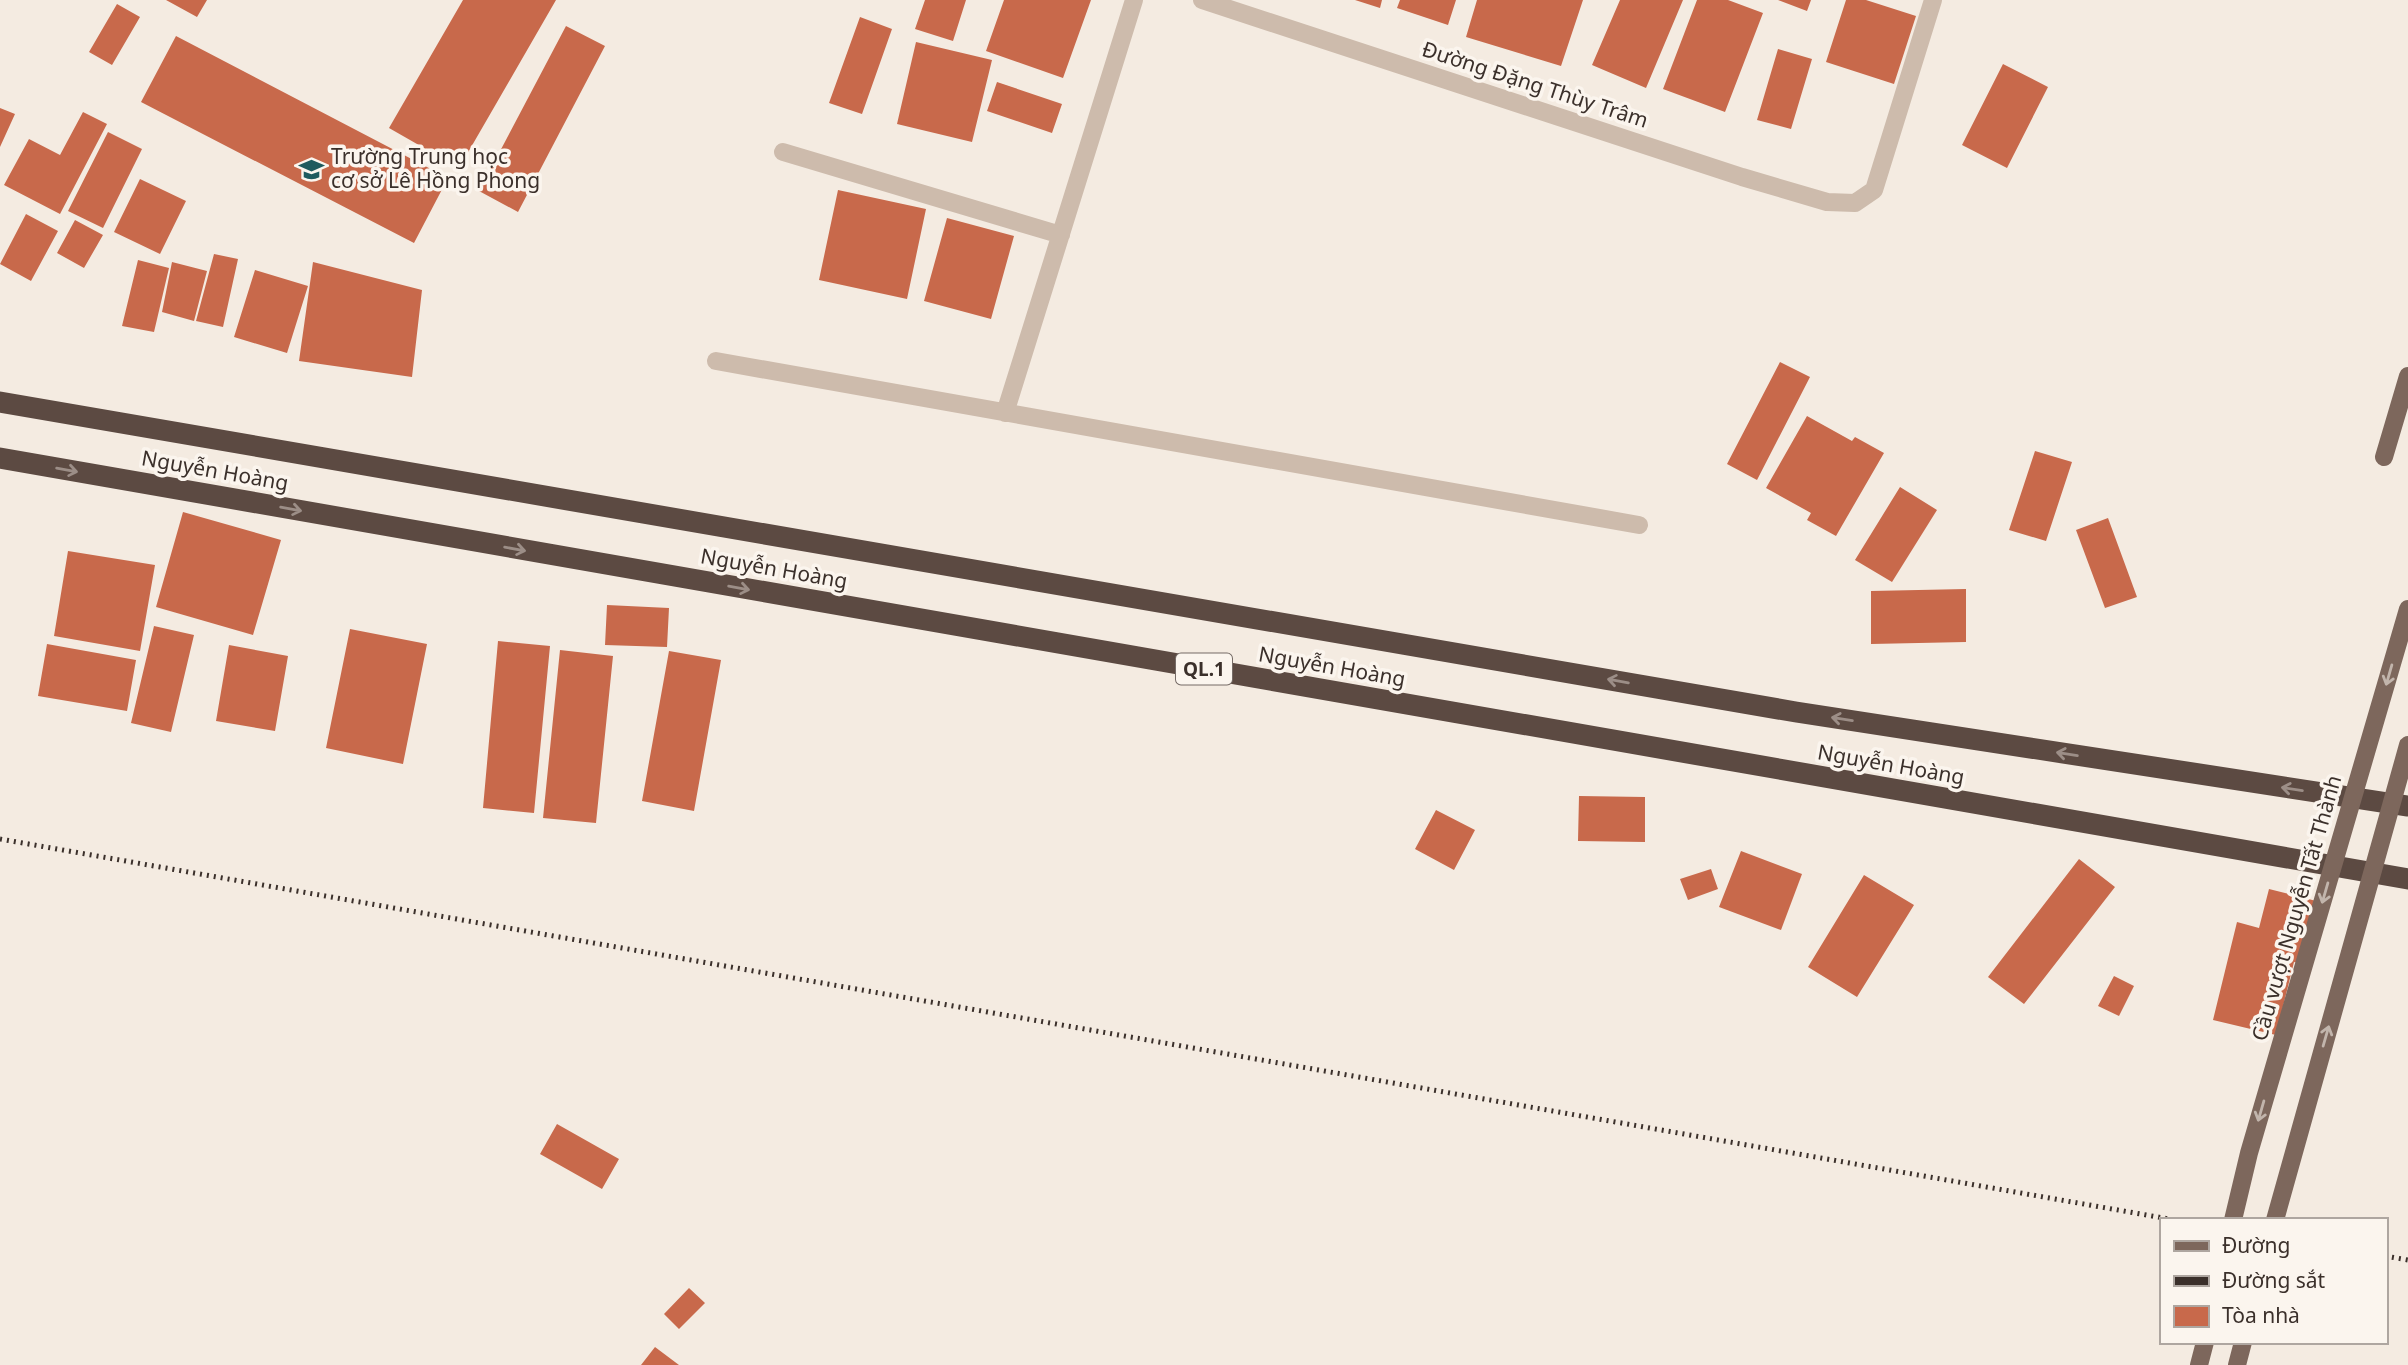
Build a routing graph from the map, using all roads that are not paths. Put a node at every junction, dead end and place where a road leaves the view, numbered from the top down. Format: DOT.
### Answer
graph roads {
  1 [pos="1134,0"];
  2 [pos="1202,0"];
  3 [pos="1933,0"];
  4 [pos="783,152"];
  5 [pos="1061,235"];
  6 [pos="716,361"];
  7 [pos="2408,376"];
  8 [pos="0,402"];
  9 [pos="1005,413"];
  10 [pos="2384,457"];
  11 [pos="0,458"];
  12 [pos="1639,525"];
  13 [pos="2408,609"];
  14 [pos="2408,745"];
  15 [pos="2408,807"];
  16 [pos="2408,879"];
  17 [pos="2233,1218"];
  18 [pos="2276,1218"];
  19 [pos="2204,1344"];
  20 [pos="2242,1344"];
  21 [pos="2199,1365"];
  22 [pos="2236,1365"];
  1 -- 5 [label="street"];
  2 -- 3 [label="street, Đường Đặng Thùy Trâm"];
  4 -- 5 [label="street"];
  5 -- 9 [label="street"];
  6 -- 9 [label="street"];
  7 -- 10 [label="main road"];
  15 -- 8 [label="highway, Nguyễn Hoàng, one-way"];
  9 -- 12 [label="street"];
  11 -- 16 [label="highway, Nguyễn Hoàng / QL.1, one-way"];
  13 -- 17 [label="main road, Cầu vượt Nguyễn Tất Thành, one-way, bridge"];
  18 -- 14 [label="main road, one-way, bridge"];
  19 -- 21 [label="main road"];
  20 -- 22 [label="main road"];
}
